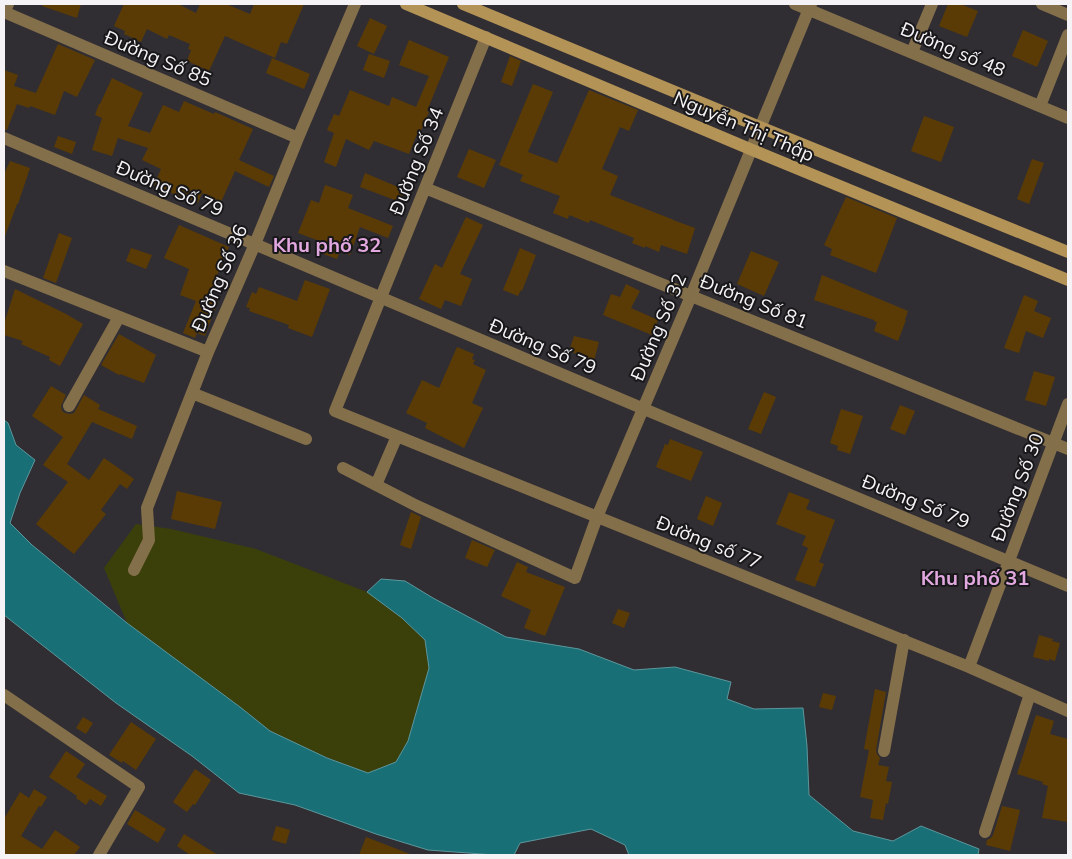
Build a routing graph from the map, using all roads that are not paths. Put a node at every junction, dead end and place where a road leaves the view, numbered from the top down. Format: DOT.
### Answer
graph roads {
  1 [pos="8,4"];
  2 [pos="355,4"];
  3 [pos="406,4"];
  4 [pos="463,4"];
  5 [pos="796,4"];
  6 [pos="932,4"];
  7 [pos="1042,4"];
  8 [pos="810,6"];
  9 [pos="4,12"];
  10 [pos="1068,15"];
  11 [pos="1068,35"];
  12 [pos="486,37"];
  13 [pos="912,52"];
  14 [pos="1040,106"];
  15 [pos="1068,118"];
  16 [pos="760,127"];
  17 [pos="4,138"];
  18 [pos="298,138"];
  19 [pos="750,149"];
  20 [pos="425,188"];
  21 [pos="255,244"];
  22 [pos="1068,252"];
  23 [pos="4,272"];
  24 [pos="1068,280"];
  25 [pos="691,296"];
  26 [pos="381,297"];
  27 [pos="118,317"];
  28 [pos="208,352"];
  29 [pos="192,393"];
  30 [pos="1068,404"];
  31 [pos="69,406"];
  32 [pos="644,409"];
  33 [pos="334,411"];
  34 [pos="397,436"];
  35 [pos="306,439"];
  36 [pos="1054,443"];
  37 [pos="1068,449"];
  38 [pos="343,468"];
  39 [pos="376,485"];
  40 [pos="597,517"];
  41 [pos="1009,560"];
  42 [pos="134,570"];
  43 [pos="1068,586"];
  44 [pos="904,640"];
  45 [pos="969,667"];
  46 [pos="1030,694"];
  47 [pos="4,695"];
  48 [pos="1068,711"];
  49 [pos="884,751"];
  50 [pos="985,832"];
  51 [pos="99,855"];
  1 -- 9 [label="street"];
  2 -- 18 [label="street, Đường Số 36"];
  3 -- 12 [label="main road, Nguyễn Thị Thập"];
  4 -- 16 [label="main road, Nguyễn Thị Thập"];
  5 -- 8 [label="street, Đường số 48"];
  6 -- 13 [label="street"];
  7 -- 10 [label="street"];
  8 -- 13 [label="street, Đường số 48"];
  8 -- 16 [label="street, Đường Số 32"];
  9 -- 18 [label="street, Đường Số 85"];
  11 -- 14 [label="street"];
  12 -- 19 [label="main road, Nguyễn Thị Thập"];
  12 -- 20 [label="street, Đường Số 34"];
  13 -- 14 [label="street, Đường số 48"];
  14 -- 15 [label="street, Đường số 48"];
  16 -- 19 [label="street, Đường Số 32"];
  16 -- 22 [label="main road, Nguyễn Thị Thập"];
  17 -- 21 [label="street, Đường Số 79"];
  18 -- 21 [label="street, Đường Số 36"];
  19 -- 24 [label="main road, Nguyễn Thị Thập"];
  19 -- 25 [label="street, Đường Số 32"];
  20 -- 25 [label="street, Đường Số 81"];
  20 -- 26 [label="street, Đường Số 34"];
  21 -- 26 [label="street, Đường Số 79"];
  21 -- 28 [label="street, Đường Số 36"];
  23 -- 27 [label="street"];
  25 -- 32 [label="street, Đường Số 32"];
  25 -- 36 [label="street, Đường Số 81"];
  26 -- 32 [label="street, Đường Số 79"];
  26 -- 33 [label="street, Đường Số 34"];
  27 -- 28 [label="street"];
  27 -- 31 [label="street"];
  28 -- 29 [label="street, Đường Số 36"];
  29 -- 35 [label="street"];
  29 -- 42 [label="street, Đường Số 36"];
  30 -- 36 [label="street, Đường Số 30"];
  32 -- 40 [label="street, Đường Số 32"];
  32 -- 41 [label="street, Đường Số 79"];
  33 -- 34 [label="street, Đường số 77"];
  34 -- 39 [label="street"];
  34 -- 40 [label="street, Đường số 77"];
  36 -- 37 [label="street, Đường Số 81"];
  36 -- 41 [label="street, Đường Số 30"];
  38 -- 39 [label="street"];
  39 -- 40 [label="street, Đường Số 32"];
  40 -- 44 [label="street, Đường số 77"];
  41 -- 43 [label="street, Đường Số 79"];
  41 -- 45 [label="street, Đường Số 30"];
  44 -- 45 [label="street, Đường số 77"];
  44 -- 49 [label="street"];
  45 -- 46 [label="street, Đường số 77"];
  46 -- 48 [label="street, Đường số 77"];
  46 -- 50 [label="street"];
  47 -- 51 [label="street"];
}
